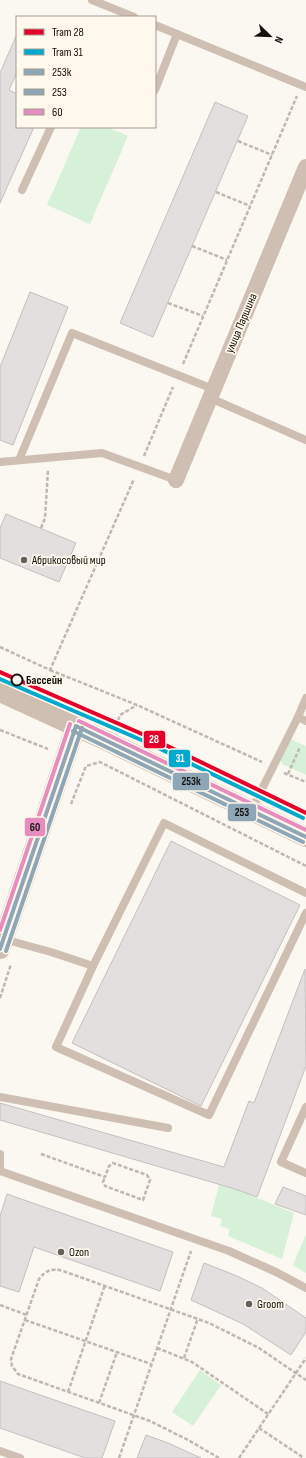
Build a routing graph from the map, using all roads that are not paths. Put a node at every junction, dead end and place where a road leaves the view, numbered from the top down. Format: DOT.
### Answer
graph roads {
  1 [pos="92,0"];
  2 [pos="132,16"];
  3 [pos="156,25"];
  4 [pos="177,34"];
  5 [pos="304,86"];
  6 [pos="156,87"];
  7 [pos="51,128"];
  8 [pos="306,167"];
  9 [pos="22,190"];
  10 [pos="212,394"];
  11 [pos="306,440"];
  12 [pos="20,460"];
  13 [pos="0,462"];
  14 [pos="176,480"];
  15 [pos="0,692"];
  16 [pos="306,698"];
  17 [pos="298,717"];
  18 [pos="306,721"];
  19 [pos="76,726"];
  20 [pos="251,811"];
  21 [pos="306,837"];
  22 [pos="306,893"];
  23 [pos="306,913"];
  24 [pos="7,944"];
  25 [pos="93,966"];
  26 [pos="0,1097"];
  27 [pos="306,1107"];
  28 [pos="168,1128"];
  29 [pos="0,1154"];
  30 [pos="0,1167"];
  31 [pos="0,1171"];
  32 [pos="306,1173"];
  33 [pos="306,1288"];
  34 [pos="0,1451"];
  35 [pos="20,1458"];
  1 -- 2 [label="lane"];
  3 -- 4 [label="lane"];
  4 -- 5 [label="lane"];
  4 -- 6 [label="lane"];
  7 -- 9 [label="lane"];
  8 -- 10 [label="street, улица Паршина"];
  10 -- 11 [label="lane"];
  10 -- 12 [label="lane"];
  10 -- 14 [label="street, улица Паршина"];
  12 -- 13 [label="lane"];
  12 -- 14 [label="lane"];
  15 -- 19 [label="street"];
  16 -- 17 [label="lane"];
  17 -- 18 [label="lane"];
  17 -- 20 [label="lane"];
  19 -- 20 [label="street"];
  19 -- 24 [label="street"];
  20 -- 21 [label="street"];
  22 -- 25 [label="lane"];
  23 -- 25 [label="lane"];
  24 -- 25 [label="lane"];
  26 -- 28 [label="lane"];
  27 -- 32 [label="lane"];
  29 -- 30 [label="lane"];
  31 -- 33 [label="lane"];
  34 -- 35 [label="lane"];
}
